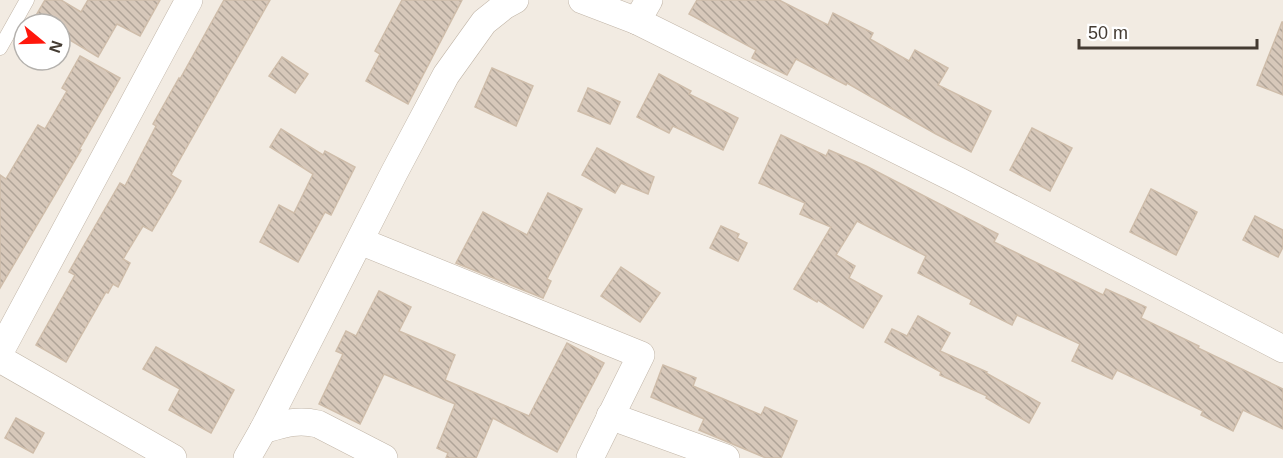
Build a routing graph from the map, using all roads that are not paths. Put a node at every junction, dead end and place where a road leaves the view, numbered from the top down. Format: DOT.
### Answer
graph roads {
  1 [pos="27,0"];
  2 [pos="189,0"];
  3 [pos="515,0"];
  4 [pos="582,0"];
  5 [pos="643,11"];
  6 [pos="0,48"];
  7 [pos="360,241"];
  8 [pos="1283,349"];
  9 [pos="0,352"];
  10 [pos="0,358"];
  11 [pos="610,416"];
  12 [pos="263,430"];
  13 [pos="173,458"];
  14 [pos="248,458"];
  15 [pos="384,458"];
  16 [pos="590,458"];
  17 [pos="726,458"];
  1 -- 6 [label="lane"];
  2 -- 9 [label="street"];
  3 -- 7 [label="street"];
  4 -- 5 [label="street"];
  5 -- 8 [label="street"];
  7 -- 11 [label="street"];
  7 -- 12 [label="street"];
  10 -- 13 [label="street"];
  11 -- 16 [label="street"];
  11 -- 17 [label="street"];
  12 -- 14 [label="street"];
  12 -- 15 [label="street"];
}
